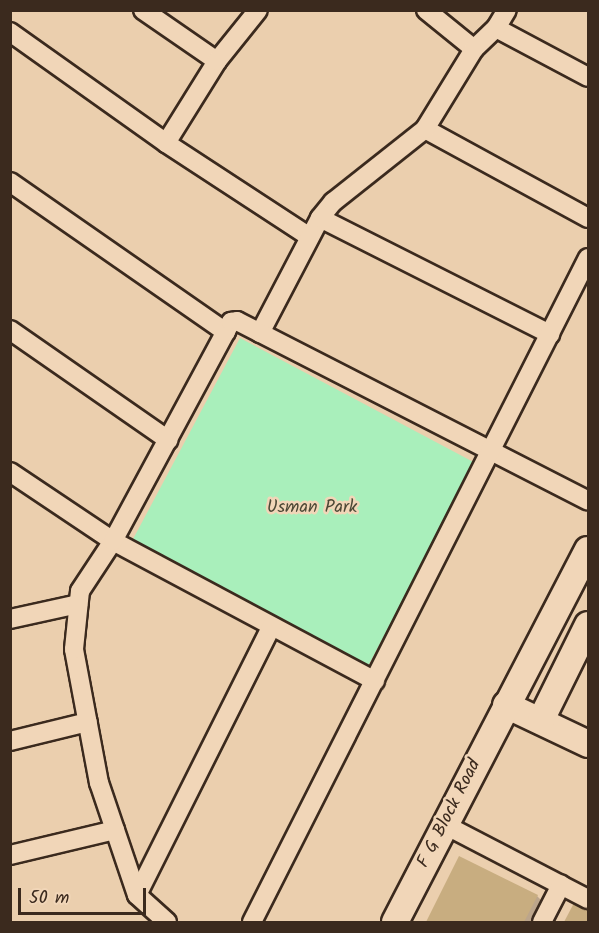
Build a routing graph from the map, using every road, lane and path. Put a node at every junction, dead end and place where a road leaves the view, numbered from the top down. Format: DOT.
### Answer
graph roads {
  1 [pos="143,10"];
  2 [pos="258,10"];
  3 [pos="426,10"];
  4 [pos="507,10"];
  5 [pos="496,28"];
  6 [pos="10,32"];
  7 [pos="474,49"];
  8 [pos="217,61"];
  9 [pos="588,77"];
  10 [pos="425,129"];
  11 [pos="166,143"];
  12 [pos="10,182"];
  13 [pos="320,218"];
  14 [pos="588,218"];
  15 [pos="308,236"];
  16 [pos="588,258"];
  17 [pos="10,330"];
  18 [pos="226,332"];
  19 [pos="260,333"];
  20 [pos="550,334"];
  21 [pos="168,440"];
  22 [pos="491,450"];
  23 [pos="12,476"];
  24 [pos="588,501"];
  25 [pos="113,541"];
  26 [pos="588,550"];
  27 [pos="78,604"];
  28 [pos="10,620"];
  29 [pos="588,625"];
  30 [pos="271,627"];
  31 [pos="375,681"];
  32 [pos="506,705"];
  33 [pos="541,720"];
  34 [pos="88,722"];
  35 [pos="10,741"];
  36 [pos="588,744"];
  37 [pos="445,825"];
  38 [pos="115,830"];
  39 [pos="10,855"];
  40 [pos="561,885"];
  41 [pos="137,895"];
  42 [pos="588,898"];
  43 [pos="167,922"];
  44 [pos="252,922"];
  45 [pos="395,922"];
  46 [pos="542,922"];
  1 -- 8 [label="street"];
  2 -- 8 [label="street"];
  3 -- 7 [label="street"];
  4 -- 5 [label="street"];
  5 -- 7 [label="street"];
  5 -- 9 [label="street"];
  6 -- 11 [label="street"];
  7 -- 10 [label="street"];
  8 -- 11 [label="street"];
  10 -- 13 [label="street"];
  10 -- 14 [label="street"];
  11 -- 15 [label="street"];
  12 -- 18 [label="street"];
  13 -- 15 [label="street"];
  13 -- 20 [label="street"];
  15 -- 19 [label="street"];
  16 -- 20 [label="street"];
  17 -- 21 [label="street"];
  18 -- 19 [label="street"];
  18 -- 21 [label="street"];
  19 -- 22 [label="street"];
  20 -- 22 [label="street"];
  21 -- 25 [label="street"];
  22 -- 24 [label="street"];
  22 -- 31 [label="street"];
  23 -- 25 [label="street"];
  25 -- 27 [label="street"];
  25 -- 30 [label="street"];
  26 -- 32 [label="street, F G Block Road"];
  27 -- 28 [label="street"];
  27 -- 34 [label="street"];
  29 -- 33 [label="street"];
  30 -- 31 [label="street"];
  30 -- 41 [label="street"];
  31 -- 44 [label="street"];
  32 -- 33 [label="street"];
  32 -- 37 [label="street, F G Block Road"];
  33 -- 36 [label="street"];
  34 -- 35 [label="street"];
  34 -- 38 [label="street"];
  37 -- 40 [label="street"];
  37 -- 45 [label="street, F G Block Road"];
  38 -- 39 [label="street"];
  38 -- 41 [label="street"];
  40 -- 42 [label="street"];
  40 -- 46 [label="street"];
  41 -- 43 [label="street"];
}
